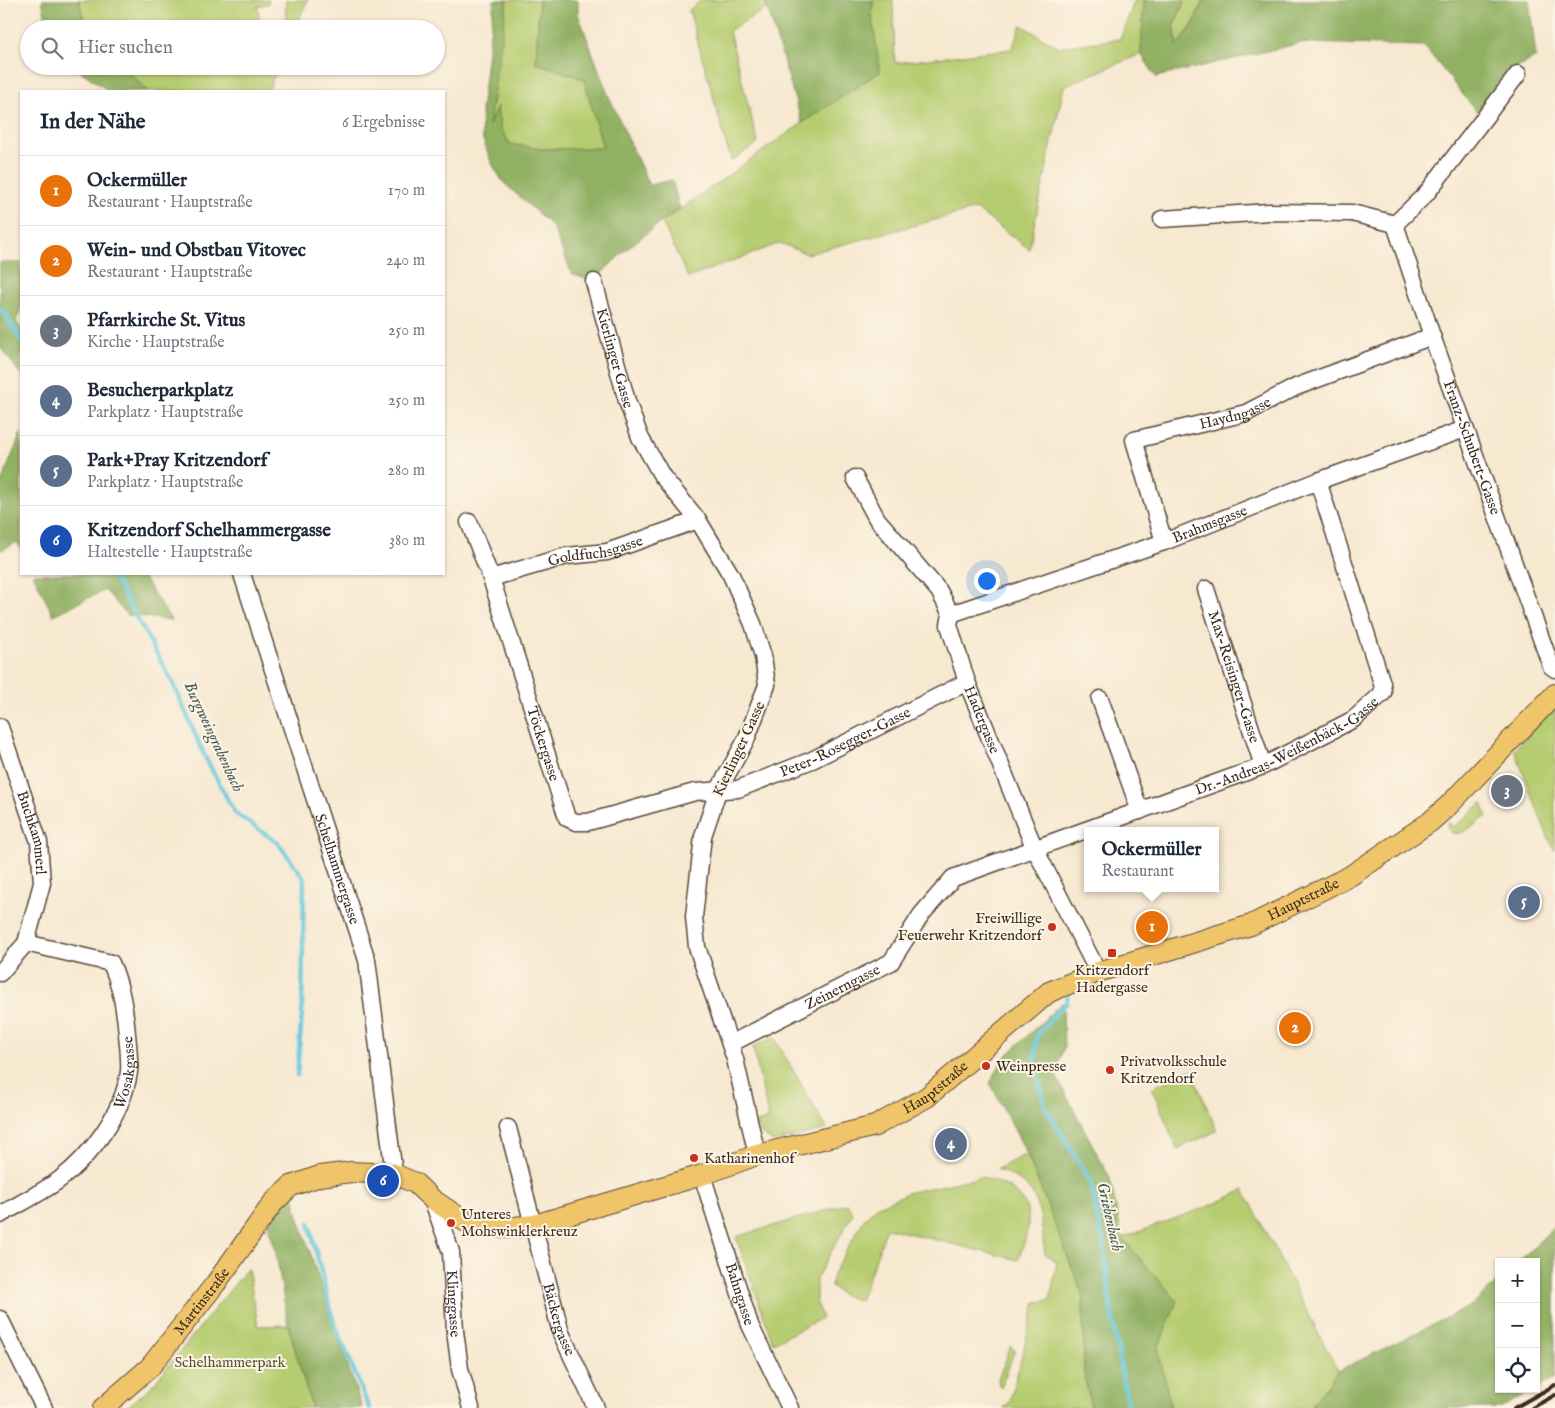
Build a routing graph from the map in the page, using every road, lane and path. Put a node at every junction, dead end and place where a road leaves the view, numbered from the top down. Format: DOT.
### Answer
graph roads {
  1 [pos="1518,74"];
  2 [pos="1162,219"];
  3 [pos="1395,224"];
  4 [pos="594,282"];
  5 [pos="1432,336"];
  6 [pos="1465,429"];
  7 [pos="856,478"];
  8 [pos="1318,481"];
  9 [pos="698,520"];
  10 [pos="469,522"];
  11 [pos="1164,542"];
  12 [pos="242,575"];
  13 [pos="491,578"];
  14 [pos="1206,589"];
  15 [pos="951,614"];
  16 [pos="1555,669"];
  17 [pos="967,682"];
  18 [pos="1555,694"];
  19 [pos="1100,699"];
  20 [pos="0,727"];
  21 [pos="4,746"];
  22 [pos="1263,766"];
  23 [pos="718,791"];
  24 [pos="1140,811"];
  25 [pos="1093,827"];
  26 [pos="1084,830"];
  27 [pos="1034,847"];
  28 [pos="26,943"];
  29 [pos="0,972"];
  30 [pos="1098,972"];
  31 [pos="730,1044"];
  32 [pos="508,1128"];
  33 [pos="757,1155"];
  34 [pos="394,1174"];
  35 [pos="702,1175"];
  36 [pos="290,1186"];
  37 [pos="432,1200"];
  38 [pos="0,1215"];
  39 [pos="534,1225"];
  40 [pos="0,1318"];
  41 [pos="44,1408"];
  42 [pos="103,1408"];
  43 [pos="471,1408"];
  44 [pos="596,1408"];
  45 [pos="790,1408"];
  1 -- 3 [label="street"];
  2 -- 3 [label="street"];
  3 -- 5 [label="street, Franz-Schubert-Gasse"];
  4 -- 9 [label="street, Kierlinger Gasse"];
  5 -- 6 [label="street, Franz-Schubert-Gasse"];
  5 -- 11 [label="street, Haydngasse"];
  6 -- 8 [label="street, Brahmsgasse"];
  6 -- 16 [label="street, Franz-Schubert-Gasse"];
  7 -- 15 [label="street, Hadergasse"];
  8 -- 11 [label="street, Brahmsgasse"];
  8 -- 22 [label="street, Dr.-Andreas-Weißenbäck-Gasse"];
  9 -- 13 [label="street, Goldfuchsgasse"];
  9 -- 23 [label="street, Kierlinger Gasse"];
  10 -- 13 [label="street, Töckergasse"];
  11 -- 15 [label="street, Brahmsgasse"];
  12 -- 34 [label="street, Schelhammergasse"];
  13 -- 23 [label="street, Töckergasse"];
  14 -- 22 [label="street, Max-Reisinger-Gasse"];
  15 -- 17 [label="street, Hadergasse"];
  17 -- 23 [label="street, Peter-Rosegger-Gasse"];
  17 -- 27 [label="street, Hadergasse"];
  18 -- 30 [label="main road, Hauptstraße"];
  19 -- 24 [label="street"];
  20 -- 21 [label="street, Buchkammerl"];
  21 -- 28 [label="street, Buchkammerl"];
  22 -- 24 [label="street, Dr.-Andreas-Weißenbäck-Gasse"];
  23 -- 31 [label="street, Kierlinger Gasse"];
  24 -- 25 [label="street, Dr.-Andreas-Weißenbäck-Gasse"];
  26 -- 27 [label="street, Dr.-Andreas-Weißenbäck-Gasse"];
  27 -- 30 [label="street, Hadergasse"];
  27 -- 31 [label="street, Zeinerngasse"];
  28 -- 29 [label="street, Buchkammerl"];
  28 -- 38 [label="street, Wosakgasse"];
  30 -- 33 [label="main road, Hauptstraße"];
  31 -- 33 [label="street, Kierlinger Gasse"];
  32 -- 39 [label="street, Bäckergasse"];
  33 -- 35 [label="main road, Hauptstraße"];
  34 -- 36 [label="main road, Hauptstraße"];
  34 -- 37 [label="main road, Hauptstraße"];
  35 -- 39 [label="main road, Hauptstraße"];
  35 -- 45 [label="street, Bahngasse"];
  36 -- 42 [label="main road, Martinstraße"];
  37 -- 39 [label="main road, Hauptstraße"];
  37 -- 43 [label="street, Klinggasse"];
  39 -- 44 [label="street, Bäckergasse"];
  40 -- 41 [label="street"];
}
